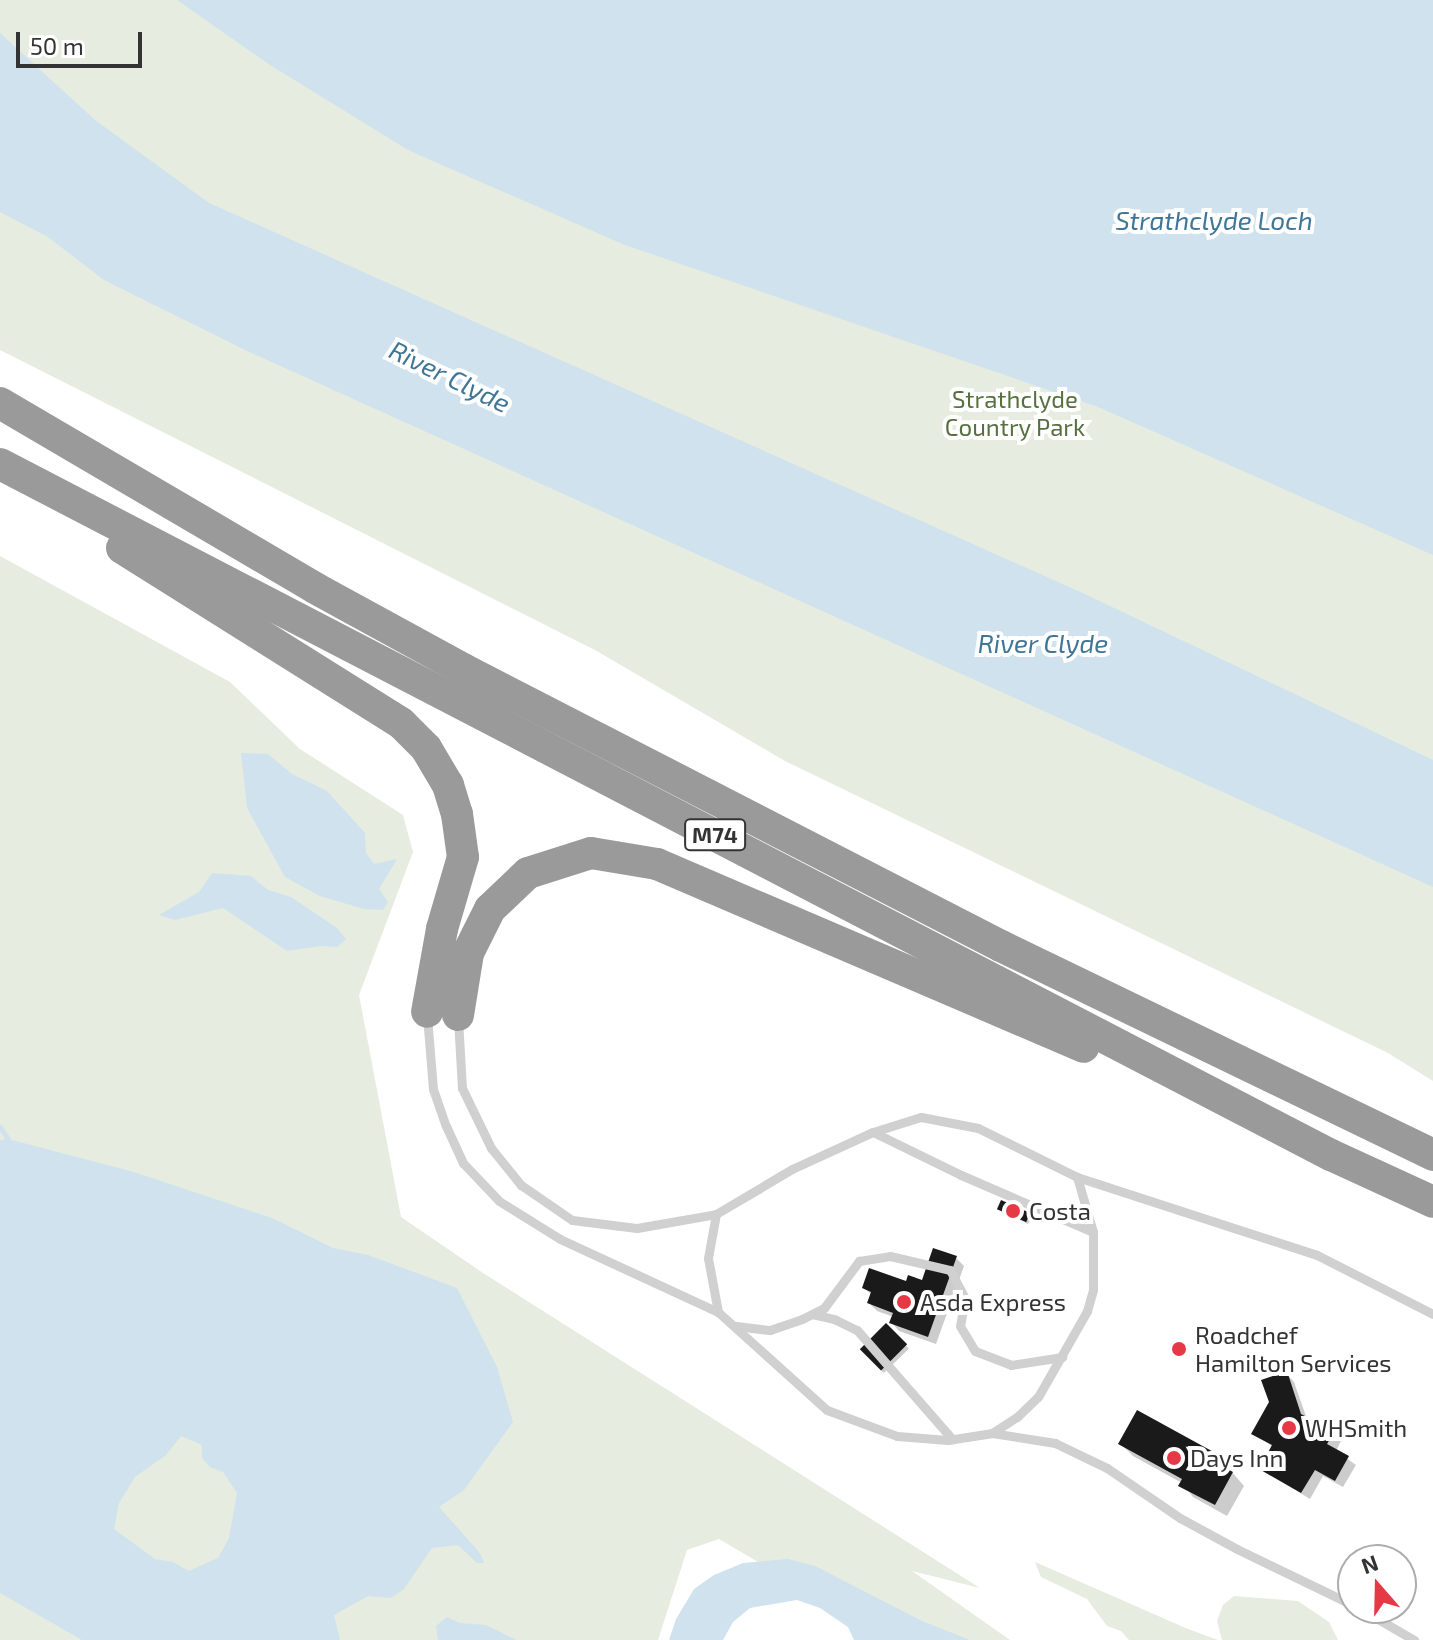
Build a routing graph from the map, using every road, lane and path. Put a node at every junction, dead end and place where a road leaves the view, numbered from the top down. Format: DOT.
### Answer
graph roads {
  1 [pos="0,403"];
  2 [pos="0,464"];
  3 [pos="0,471"];
  4 [pos="442,1014"];
  5 [pos="873,1132"];
  6 [pos="1331,1155"];
  7 [pos="1433,1155"];
  8 [pos="1077,1177"];
  9 [pos="1433,1202"];
  10 [pos="716,1214"];
  11 [pos="1093,1232"];
  12 [pos="718,1312"];
  13 [pos="811,1314"];
  14 [pos="1433,1314"];
  15 [pos="734,1326"];
  16 [pos="1062,1357"];
  17 [pos="992,1433"];
  18 [pos="952,1439"];
  19 [pos="1337,1595"];
  20 [pos="1386,1624"];
  21 [pos="1414,1640"];
  1 -- 7 [label="highway, M74"];
  2 -- 6 [label="highway, M74"];
  3 -- 4 [label="highway"];
  4 -- 6 [label="highway"];
  4 -- 10 [label="lane"];
  4 -- 12 [label="lane"];
  5 -- 8 [label="lane"];
  5 -- 10 [label="lane"];
  5 -- 11 [label="lane"];
  6 -- 9 [label="highway, M74"];
  8 -- 11 [label="lane"];
  8 -- 14 [label="lane"];
  10 -- 12 [label="lane"];
  11 -- 16 [label="lane"];
  12 -- 15 [label="lane"];
  13 -- 15 [label="lane"];
  13 -- 16 [label="lane"];
  13 -- 18 [label="lane"];
  15 -- 18 [label="lane"];
  16 -- 17 [label="lane"];
  17 -- 18 [label="lane"];
  17 -- 19 [label="lane"];
  20 -- 21 [label="lane"];
}
